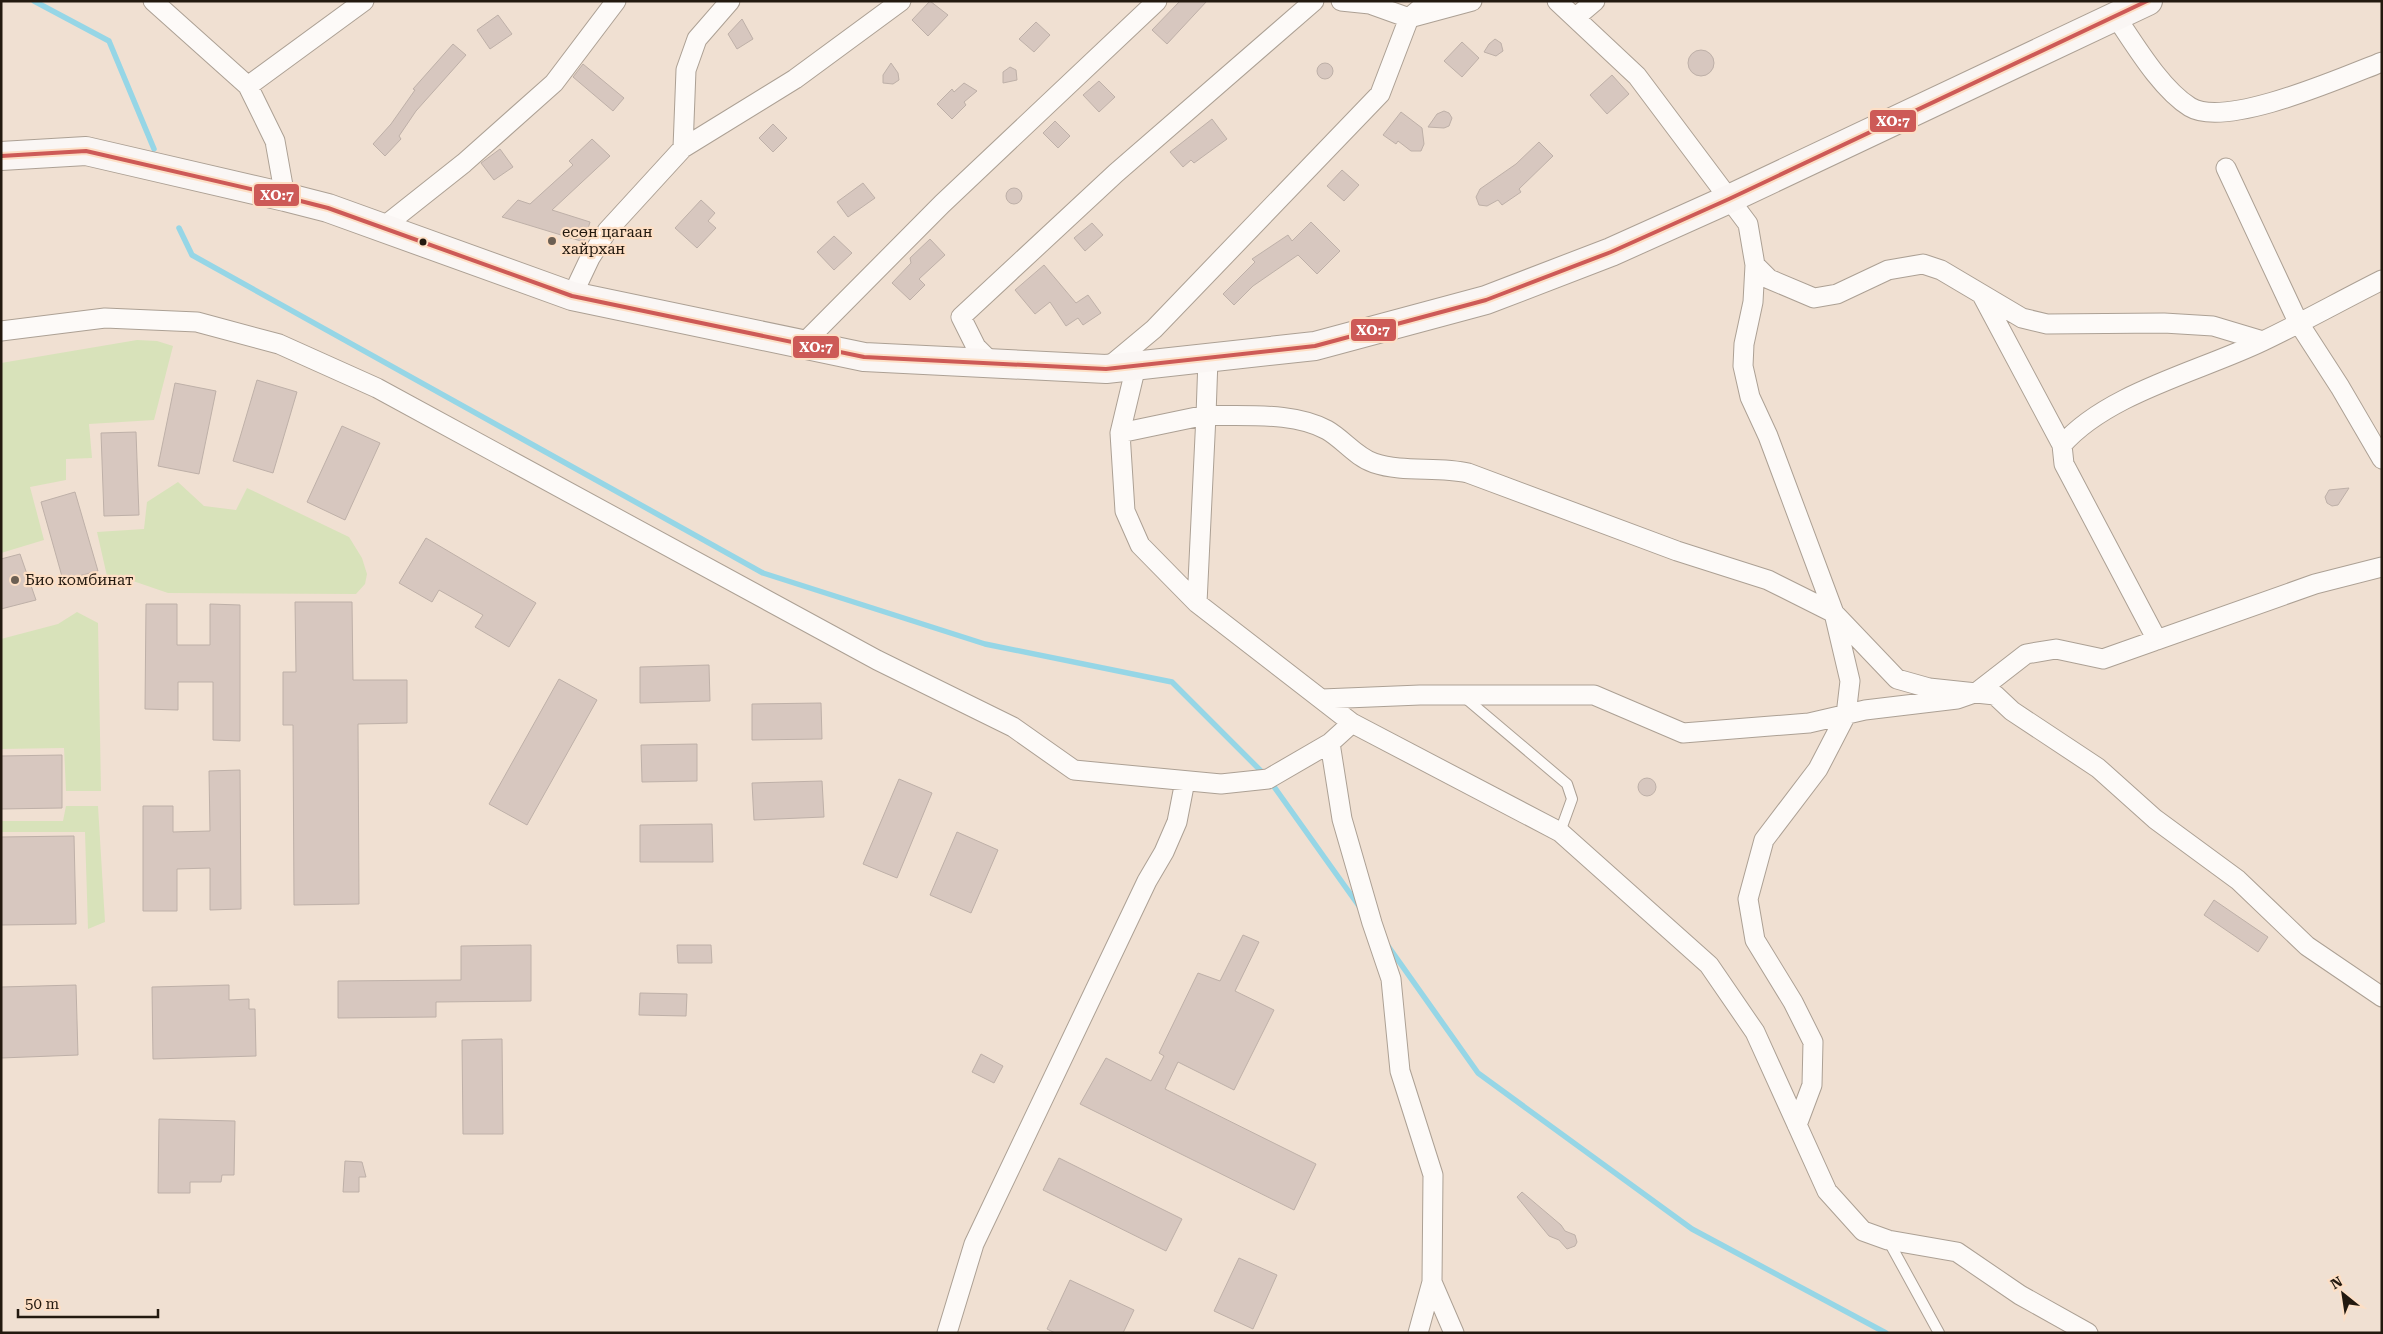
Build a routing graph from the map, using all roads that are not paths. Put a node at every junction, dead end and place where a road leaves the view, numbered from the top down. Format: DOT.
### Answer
graph roads {
  1 [pos="153,1"];
  2 [pos="364,1"];
  3 [pos="616,1"];
  4 [pos="730,1"];
  5 [pos="901,1"];
  6 [pos="1158,1"];
  7 [pos="1314,1"];
  8 [pos="1341,1"];
  9 [pos="1429,1"];
  10 [pos="1472,1"];
  11 [pos="1557,1"];
  12 [pos="1595,1"];
  13 [pos="2148,1"];
  14 [pos="2116,17"];
  15 [pos="1409,18"];
  16 [pos="1576,18"];
  17 [pos="2382,62"];
  18 [pos="248,86"];
  19 [pos="683,148"];
  20 [pos="1,156"];
  21 [pos="2226,168"];
  22 [pos="285,197"];
  23 [pos="1729,199"];
  24 [pos="382,228"];
  25 [pos="1755,265"];
  26 [pos="2382,280"];
  27 [pos="1982,294"];
  28 [pos="572,296"];
  29 [pos="2298,322"];
  30 [pos="1,331"];
  31 [pos="2263,341"];
  32 [pos="802,344"];
  33 [pos="1208,359"];
  34 [pos="992,363"];
  35 [pos="1136,366"];
  36 [pos="1106,369"];
  37 [pos="1206,416"];
  38 [pos="1120,434"];
  39 [pos="2062,445"];
  40 [pos="2382,459"];
  41 [pos="2382,568"];
  42 [pos="1197,604"];
  43 [pos="1834,613"];
  44 [pos="2157,640"];
  45 [pos="1977,692"];
  46 [pos="1463,696"];
  47 [pos="1322,699"];
  48 [pos="1846,715"];
  49 [pos="1352,723"];
  50 [pos="1330,743"];
  51 [pos="1185,781"];
  52 [pos="1560,832"];
  53 [pos="2382,997"];
  54 [pos="1798,1125"];
  55 [pos="1888,1240"];
  56 [pos="1432,1282"];
  57 [pos="947,1333"];
  58 [pos="1418,1333"];
  59 [pos="1454,1333"];
  60 [pos="1939,1333"];
  61 [pos="2088,1333"];
  1 -- 18 [label="street"];
  2 -- 18 [label="street"];
  3 -- 24 [label="street"];
  4 -- 19 [label="street"];
  5 -- 19 [label="street"];
  6 -- 32 [label="street"];
  7 -- 34 [label="street"];
  8 -- 15 [label="street"];
  9 -- 15 [label="street"];
  10 -- 15 [label="street"];
  11 -- 16 [label="street"];
  12 -- 16 [label="street"];
  13 -- 14 [label="main road"];
  14 -- 17 [label="street"];
  14 -- 23 [label="main road"];
  15 -- 36 [label="street"];
  16 -- 23 [label="street"];
  18 -- 22 [label="street"];
  19 -- 28 [label="street"];
  20 -- 22 [label="main road"];
  21 -- 29 [label="street"];
  22 -- 24 [label="main road"];
  23 -- 25 [label="street"];
  23 -- 33 [label="main road"];
  24 -- 28 [label="main road"];
  25 -- 27 [label="street"];
  25 -- 43 [label="street"];
  26 -- 29 [label="street"];
  27 -- 31 [label="street"];
  27 -- 39 [label="street"];
  28 -- 32 [label="main road"];
  29 -- 31 [label="street"];
  29 -- 40 [label="street"];
  30 -- 51 [label="street"];
  31 -- 39 [label="street"];
  32 -- 34 [label="main road"];
  33 -- 35 [label="main road"];
  33 -- 37 [label="street"];
  34 -- 36 [label="main road"];
  35 -- 36 [label="main road"];
  35 -- 38 [label="street"];
  37 -- 38 [label="street"];
  37 -- 42 [label="street"];
  37 -- 43 [label="street"];
  38 -- 42 [label="street"];
  39 -- 44 [label="street"];
  41 -- 44 [label="street"];
  42 -- 47 [label="street"];
  43 -- 45 [label="street"];
  43 -- 48 [label="street"];
  44 -- 45 [label="street"];
  45 -- 48 [label="street"];
  45 -- 53 [label="street"];
  46 -- 47 [label="street"];
  46 -- 48 [label="street"];
  46 -- 52 [label="lane"];
  47 -- 49 [label="street"];
  48 -- 54 [label="street"];
  49 -- 50 [label="street"];
  49 -- 52 [label="street"];
  50 -- 51 [label="street"];
  50 -- 56 [label="street"];
  51 -- 57 [label="street"];
  52 -- 54 [label="street"];
  54 -- 55 [label="street"];
  55 -- 60 [label="lane"];
  55 -- 61 [label="street"];
  56 -- 58 [label="street"];
  56 -- 59 [label="street"];
}
